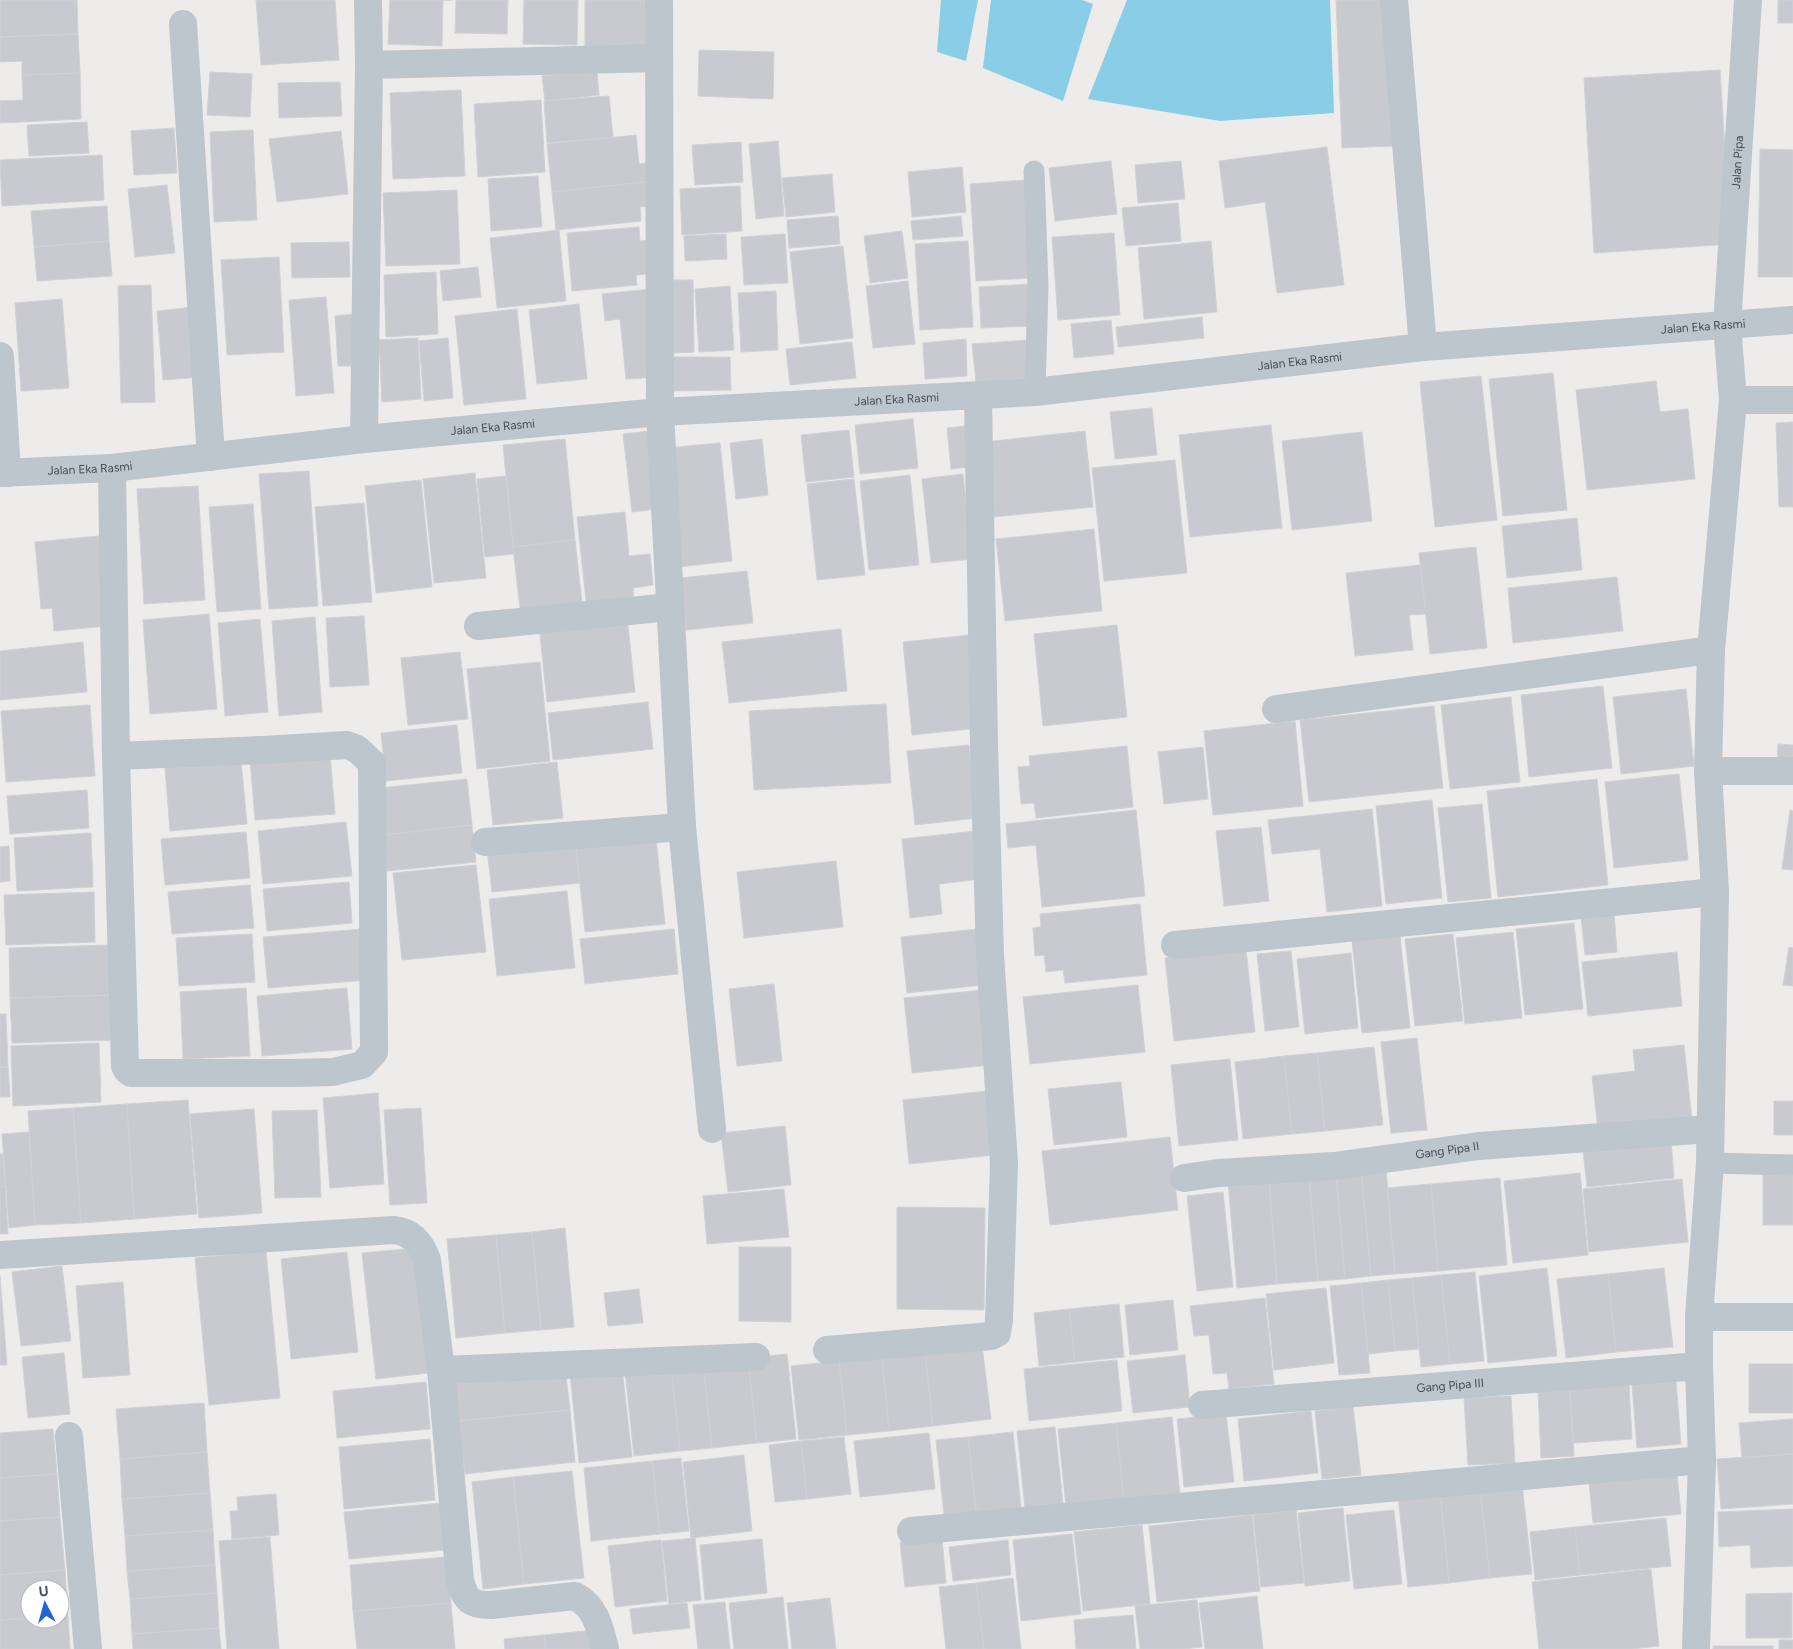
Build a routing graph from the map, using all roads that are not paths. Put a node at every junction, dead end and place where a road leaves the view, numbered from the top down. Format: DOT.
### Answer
graph roads {
  1 [pos="368,0"];
  2 [pos="659,0"];
  3 [pos="1394,0"];
  4 [pos="1748,0"];
  5 [pos="183,24"];
  6 [pos="658,58"];
  7 [pos="369,65"];
  8 [pos="1034,171"];
  9 [pos="1793,320"];
  10 [pos="1727,325"];
  11 [pos="1423,347"];
  12 [pos="0,356"];
  13 [pos="1035,392"];
  14 [pos="978,396"];
  15 [pos="1733,400"];
  16 [pos="1793,400"];
  17 [pos="660,412"];
  18 [pos="364,439"];
  19 [pos="211,457"];
  20 [pos="112,468"];
  21 [pos="3,473"];
  22 [pos="670,607"];
  23 [pos="478,626"];
  24 [pos="1711,650"];
  25 [pos="1276,709"];
  26 [pos="116,756"];
  27 [pos="1708,771"];
  28 [pos="1793,771"];
  29 [pos="682,827"];
  30 [pos="485,842"];
  31 [pos="1714,892"];
  32 [pos="1175,945"];
  33 [pos="712,1129"];
  34 [pos="1710,1129"];
  35 [pos="1710,1163"];
  36 [pos="1793,1165"];
  37 [pos="1184,1178"];
  38 [pos="0,1255"];
  39 [pos="1793,1316"];
  40 [pos="1699,1317"];
  41 [pos="827,1350"];
  42 [pos="756,1357"];
  43 [pos="1699,1366"];
  44 [pos="440,1370"];
  45 [pos="1202,1405"];
  46 [pos="69,1436"];
  47 [pos="1702,1460"];
  48 [pos="911,1531"];
  49 [pos="88,1649"];
  50 [pos="606,1649"];
  51 [pos="1696,1649"];
  1 -- 7 [label="street"];
  2 -- 6 [label="street"];
  3 -- 11 [label="street"];
  4 -- 10 [label="street, Jalan Pipa"];
  5 -- 19 [label="street"];
  6 -- 7 [label="street"];
  6 -- 17 [label="street"];
  7 -- 18 [label="street"];
  8 -- 13 [label="lane"];
  9 -- 10 [label="street, Jalan Eka Rasmi"];
  10 -- 11 [label="street, Jalan Eka Rasmi"];
  10 -- 15 [label="street, Jalan Pipa"];
  11 -- 13 [label="street, Jalan Eka Rasmi"];
  12 -- 21 [label="street"];
  13 -- 14 [label="street, Jalan Eka Rasmi"];
  14 -- 17 [label="street, Jalan Eka Rasmi"];
  14 -- 41 [label="street"];
  15 -- 16 [label="street"];
  15 -- 24 [label="street, Jalan Pipa"];
  17 -- 18 [label="street, Jalan Eka Rasmi"];
  17 -- 22 [label="street"];
  18 -- 19 [label="street, Jalan Eka Rasmi"];
  19 -- 20 [label="street, Jalan Eka Rasmi"];
  20 -- 21 [label="street, Jalan Eka Rasmi"];
  20 -- 26 [label="street"];
  22 -- 23 [label="street"];
  22 -- 29 [label="street"];
  24 -- 25 [label="street"];
  24 -- 27 [label="street, Jalan Pipa"];
  26 -- 26 [label="street"];
  27 -- 28 [label="street"];
  27 -- 31 [label="street, Jalan Pipa"];
  29 -- 30 [label="street"];
  29 -- 33 [label="street"];
  31 -- 32 [label="street"];
  31 -- 34 [label="street, Jalan Pipa"];
  34 -- 35 [label="street, Jalan Pipa"];
  34 -- 37 [label="street, Gang Pipa II"];
  35 -- 36 [label="lane"];
  35 -- 40 [label="street, Jalan Pipa"];
  38 -- 44 [label="street"];
  39 -- 40 [label="street"];
  40 -- 43 [label="street, Jalan Pipa"];
  42 -- 44 [label="street"];
  43 -- 45 [label="street, Gang Pipa III"];
  43 -- 47 [label="street, Jalan Pipa"];
  44 -- 50 [label="street"];
  46 -- 49 [label="street"];
  47 -- 48 [label="street"];
  47 -- 51 [label="street, Jalan Pipa"];
}
